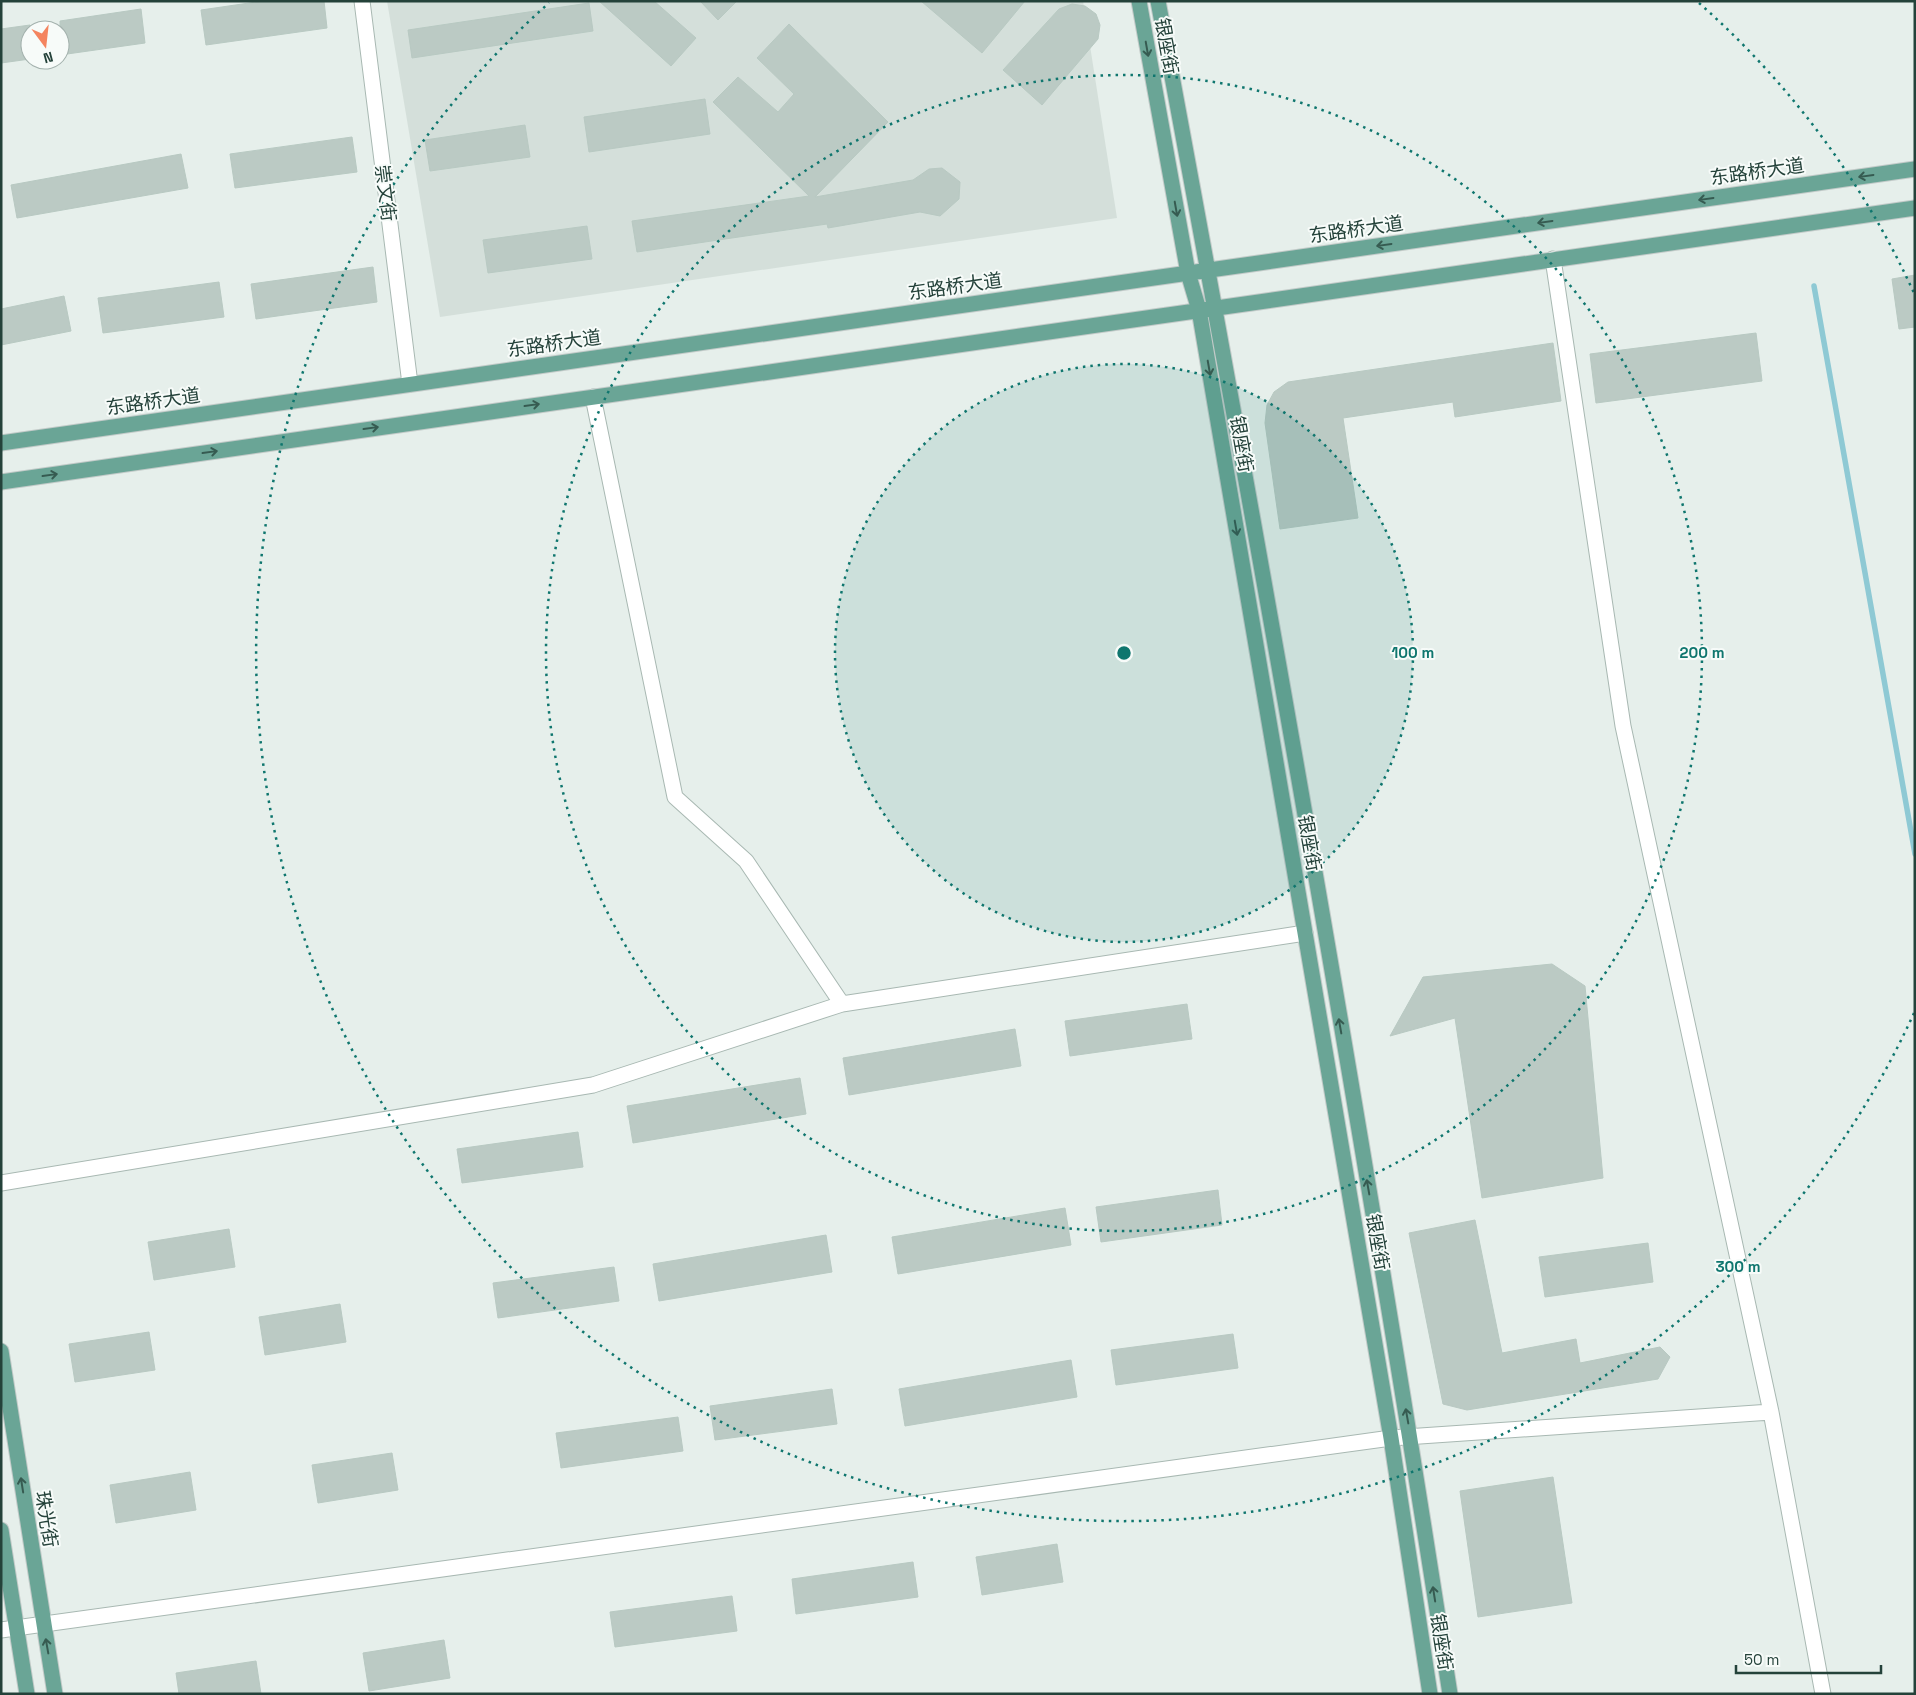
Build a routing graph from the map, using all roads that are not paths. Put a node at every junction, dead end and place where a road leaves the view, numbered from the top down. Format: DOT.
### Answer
graph roads {
  1 [pos="362,1"];
  2 [pos="1139,1"];
  3 [pos="1158,1"];
  4 [pos="1915,169"];
  5 [pos="1915,208"];
  6 [pos="1553,259"];
  7 [pos="1208,270"];
  8 [pos="1188,273"];
  9 [pos="1215,308"];
  10 [pos="1199,310"];
  11 [pos="410,384"];
  12 [pos="593,397"];
  13 [pos="1,443"];
  14 [pos="1,482"];
  15 [pos="1305,933"];
  16 [pos="842,1004"];
  17 [pos="1,1183"];
  18 [pos="1,1351"];
  19 [pos="1771,1412"];
  20 [pos="1410,1436"];
  21 [pos="1391,1438"];
  22 [pos="1,1530"];
  23 [pos="43,1624"];
  24 [pos="8,1629"];
  25 [pos="27,1694"];
  26 [pos="55,1694"];
  27 [pos="1430,1694"];
  28 [pos="1450,1694"];
  29 [pos="1823,1694"];
  1 -- 11 [label="street, 崇文街"];
  2 -- 8 [label="main road, 银座街, one-way"];
  3 -- 7 [label="main road"];
  4 -- 7 [label="main road, 东路桥大道, one-way"];
  5 -- 6 [label="main road"];
  6 -- 9 [label="main road"];
  6 -- 19 [label="street"];
  7 -- 8 [label="main road, 东路桥大道"];
  7 -- 9 [label="main road"];
  8 -- 10 [label="main road, 银座街"];
  8 -- 11 [label="main road, 东路桥大道"];
  9 -- 10 [label="main road"];
  20 -- 9 [label="main road, one-way"];
  10 -- 12 [label="main road"];
  10 -- 15 [label="main road, 银座街, one-way"];
  11 -- 13 [label="main road, 东路桥大道"];
  14 -- 12 [label="main road, one-way"];
  12 -- 16 [label="street"];
  15 -- 16 [label="street"];
  15 -- 21 [label="main road, 银座街"];
  16 -- 17 [label="street"];
  23 -- 18 [label="main road, 珠光街, one-way"];
  19 -- 20 [label="street"];
  19 -- 29 [label="street"];
  20 -- 21 [label="street"];
  28 -- 20 [label="main road, one-way"];
  21 -- 23 [label="street"];
  21 -- 27 [label="main road, 银座街"];
  22 -- 24 [label="main road"];
  23 -- 24 [label="street"];
  26 -- 23 [label="main road, 珠光街, one-way"];
  24 -- 25 [label="main road"];
}
